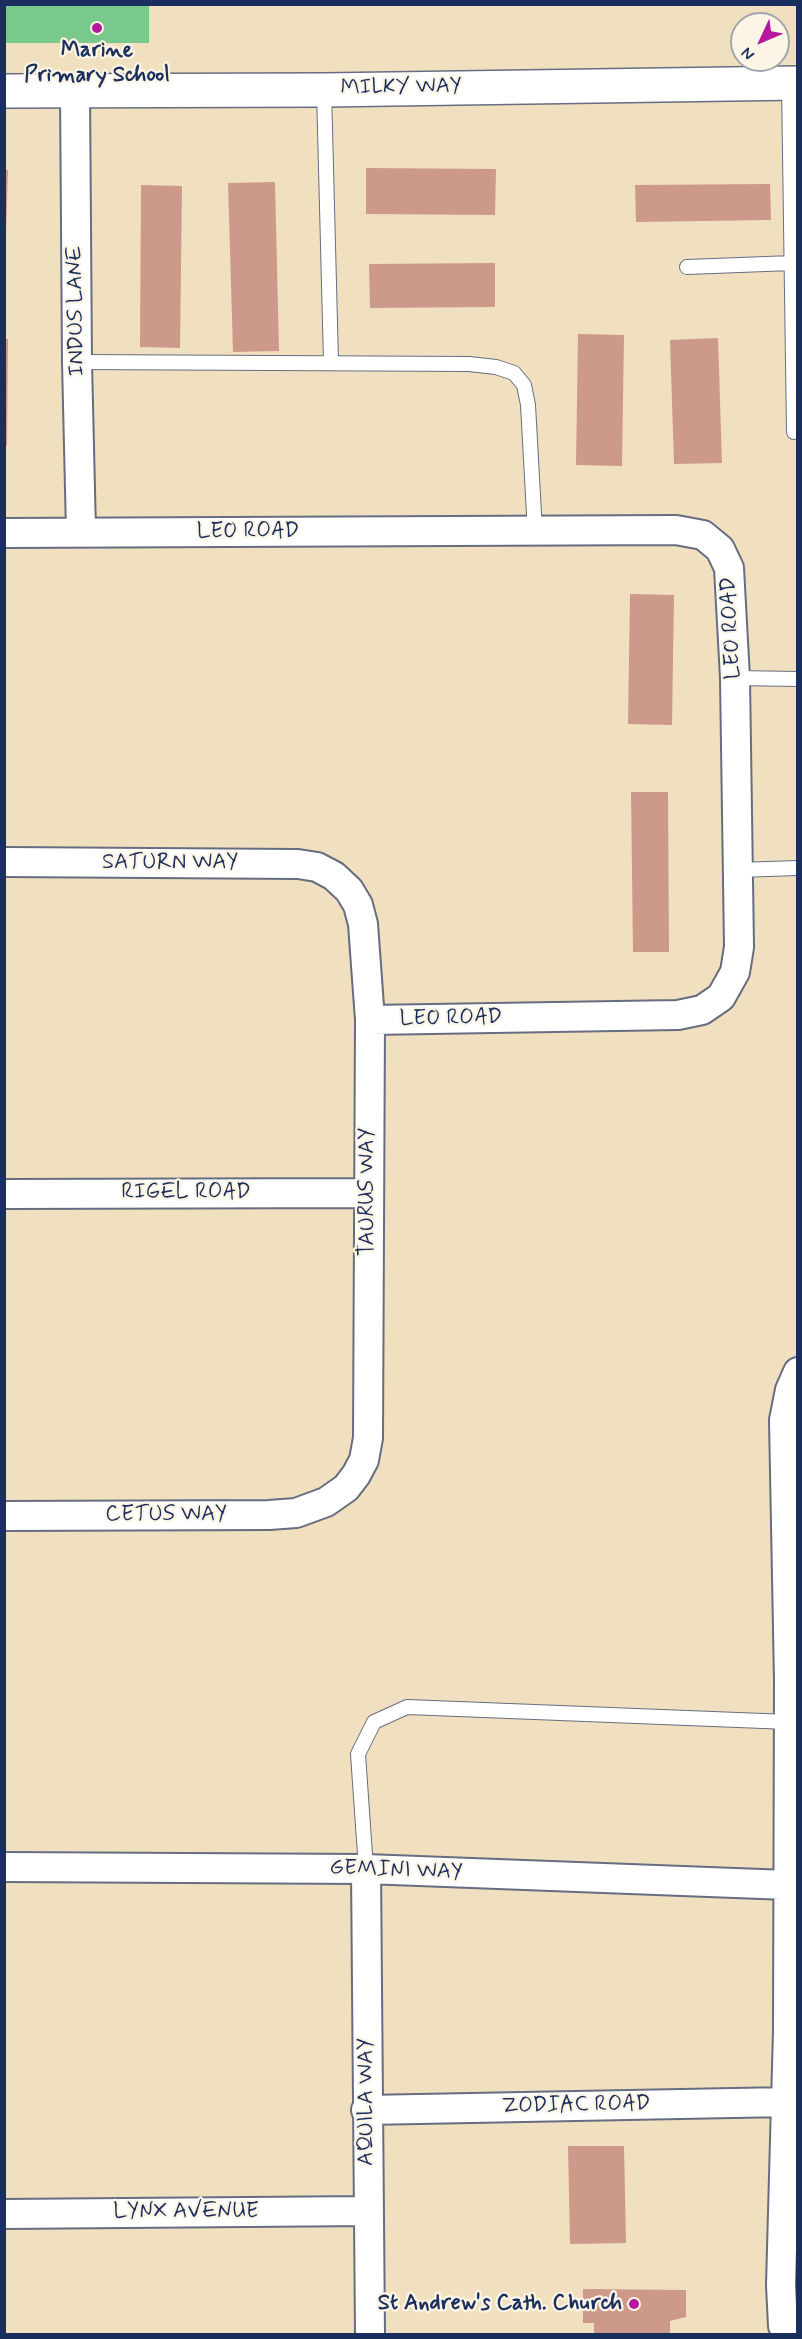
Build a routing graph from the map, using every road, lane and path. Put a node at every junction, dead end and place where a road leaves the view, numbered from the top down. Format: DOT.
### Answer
graph roads {
  1 [pos="793,83"];
  2 [pos="324,90"];
  3 [pos="4,91"];
  4 [pos="75,91"];
  5 [pos="792,263"];
  6 [pos="687,267"];
  7 [pos="77,362"];
  8 [pos="331,362"];
  9 [pos="795,432"];
  10 [pos="81,531"];
  11 [pos="4,532"];
  12 [pos="535,532"];
  13 [pos="735,678"];
  14 [pos="798,679"];
  15 [pos="4,862"];
  16 [pos="798,868"];
  17 [pos="738,870"];
  18 [pos="334,876"];
  19 [pos="370,1020"];
  20 [pos="368,1193"];
  21 [pos="4,1194"];
  22 [pos="798,1372"];
  23 [pos="326,1502"];
  24 [pos="4,1516"];
  25 [pos="793,1681"];
  26 [pos="789,1722"];
  27 [pos="4,1867"];
  28 [pos="366,1869"];
  29 [pos="788,1885"];
  30 [pos="793,2031"];
  31 [pos="786,2102"];
  32 [pos="366,2110"];
  33 [pos="368,2211"];
  34 [pos="4,2214"];
  35 [pos="370,2334"];
  36 [pos="787,2334"];
  1 -- 2 [label="street, MILKY WAY"];
  1 -- 5 [label="lane"];
  2 -- 4 [label="street, MILKY WAY"];
  2 -- 8 [label="lane"];
  3 -- 4 [label="street, MILKY WAY"];
  4 -- 7 [label="street, INDUS LANE"];
  5 -- 6 [label="lane"];
  5 -- 9 [label="lane"];
  7 -- 8 [label="lane"];
  7 -- 10 [label="street, INDUS LANE"];
  8 -- 12 [label="lane"];
  10 -- 11 [label="street, LEO ROAD"];
  10 -- 12 [label="street, LEO ROAD"];
  12 -- 13 [label="street, LEO ROAD"];
  13 -- 14 [label="lane"];
  13 -- 17 [label="street, LEO ROAD"];
  15 -- 18 [label="street, SATURN WAY"];
  16 -- 17 [label="lane"];
  17 -- 19 [label="street, LEO ROAD"];
  18 -- 19 [label="street, TAURUS WAY"];
  19 -- 20 [label="street, TAURUS WAY"];
  20 -- 21 [label="street, RIGEL ROAD"];
  20 -- 23 [label="street, TAURUS WAY"];
  22 -- 25 [label="street"];
  23 -- 24 [label="street, CETUS WAY"];
  25 -- 26 [label="street"];
  26 -- 28 [label="lane"];
  26 -- 29 [label="street"];
  27 -- 28 [label="street, GEMINI WAY"];
  28 -- 29 [label="street, GEMINI WAY"];
  28 -- 32 [label="street, AQUILA WAY"];
  29 -- 30 [label="street"];
  30 -- 31 [label="street"];
  31 -- 32 [label="street, ZODIAC ROAD"];
  31 -- 36 [label="street"];
  32 -- 33 [label="street, AQUILA WAY"];
  33 -- 34 [label="street, LYNX AVENUE"];
  33 -- 35 [label="street, AQUILA WAY"];
}
